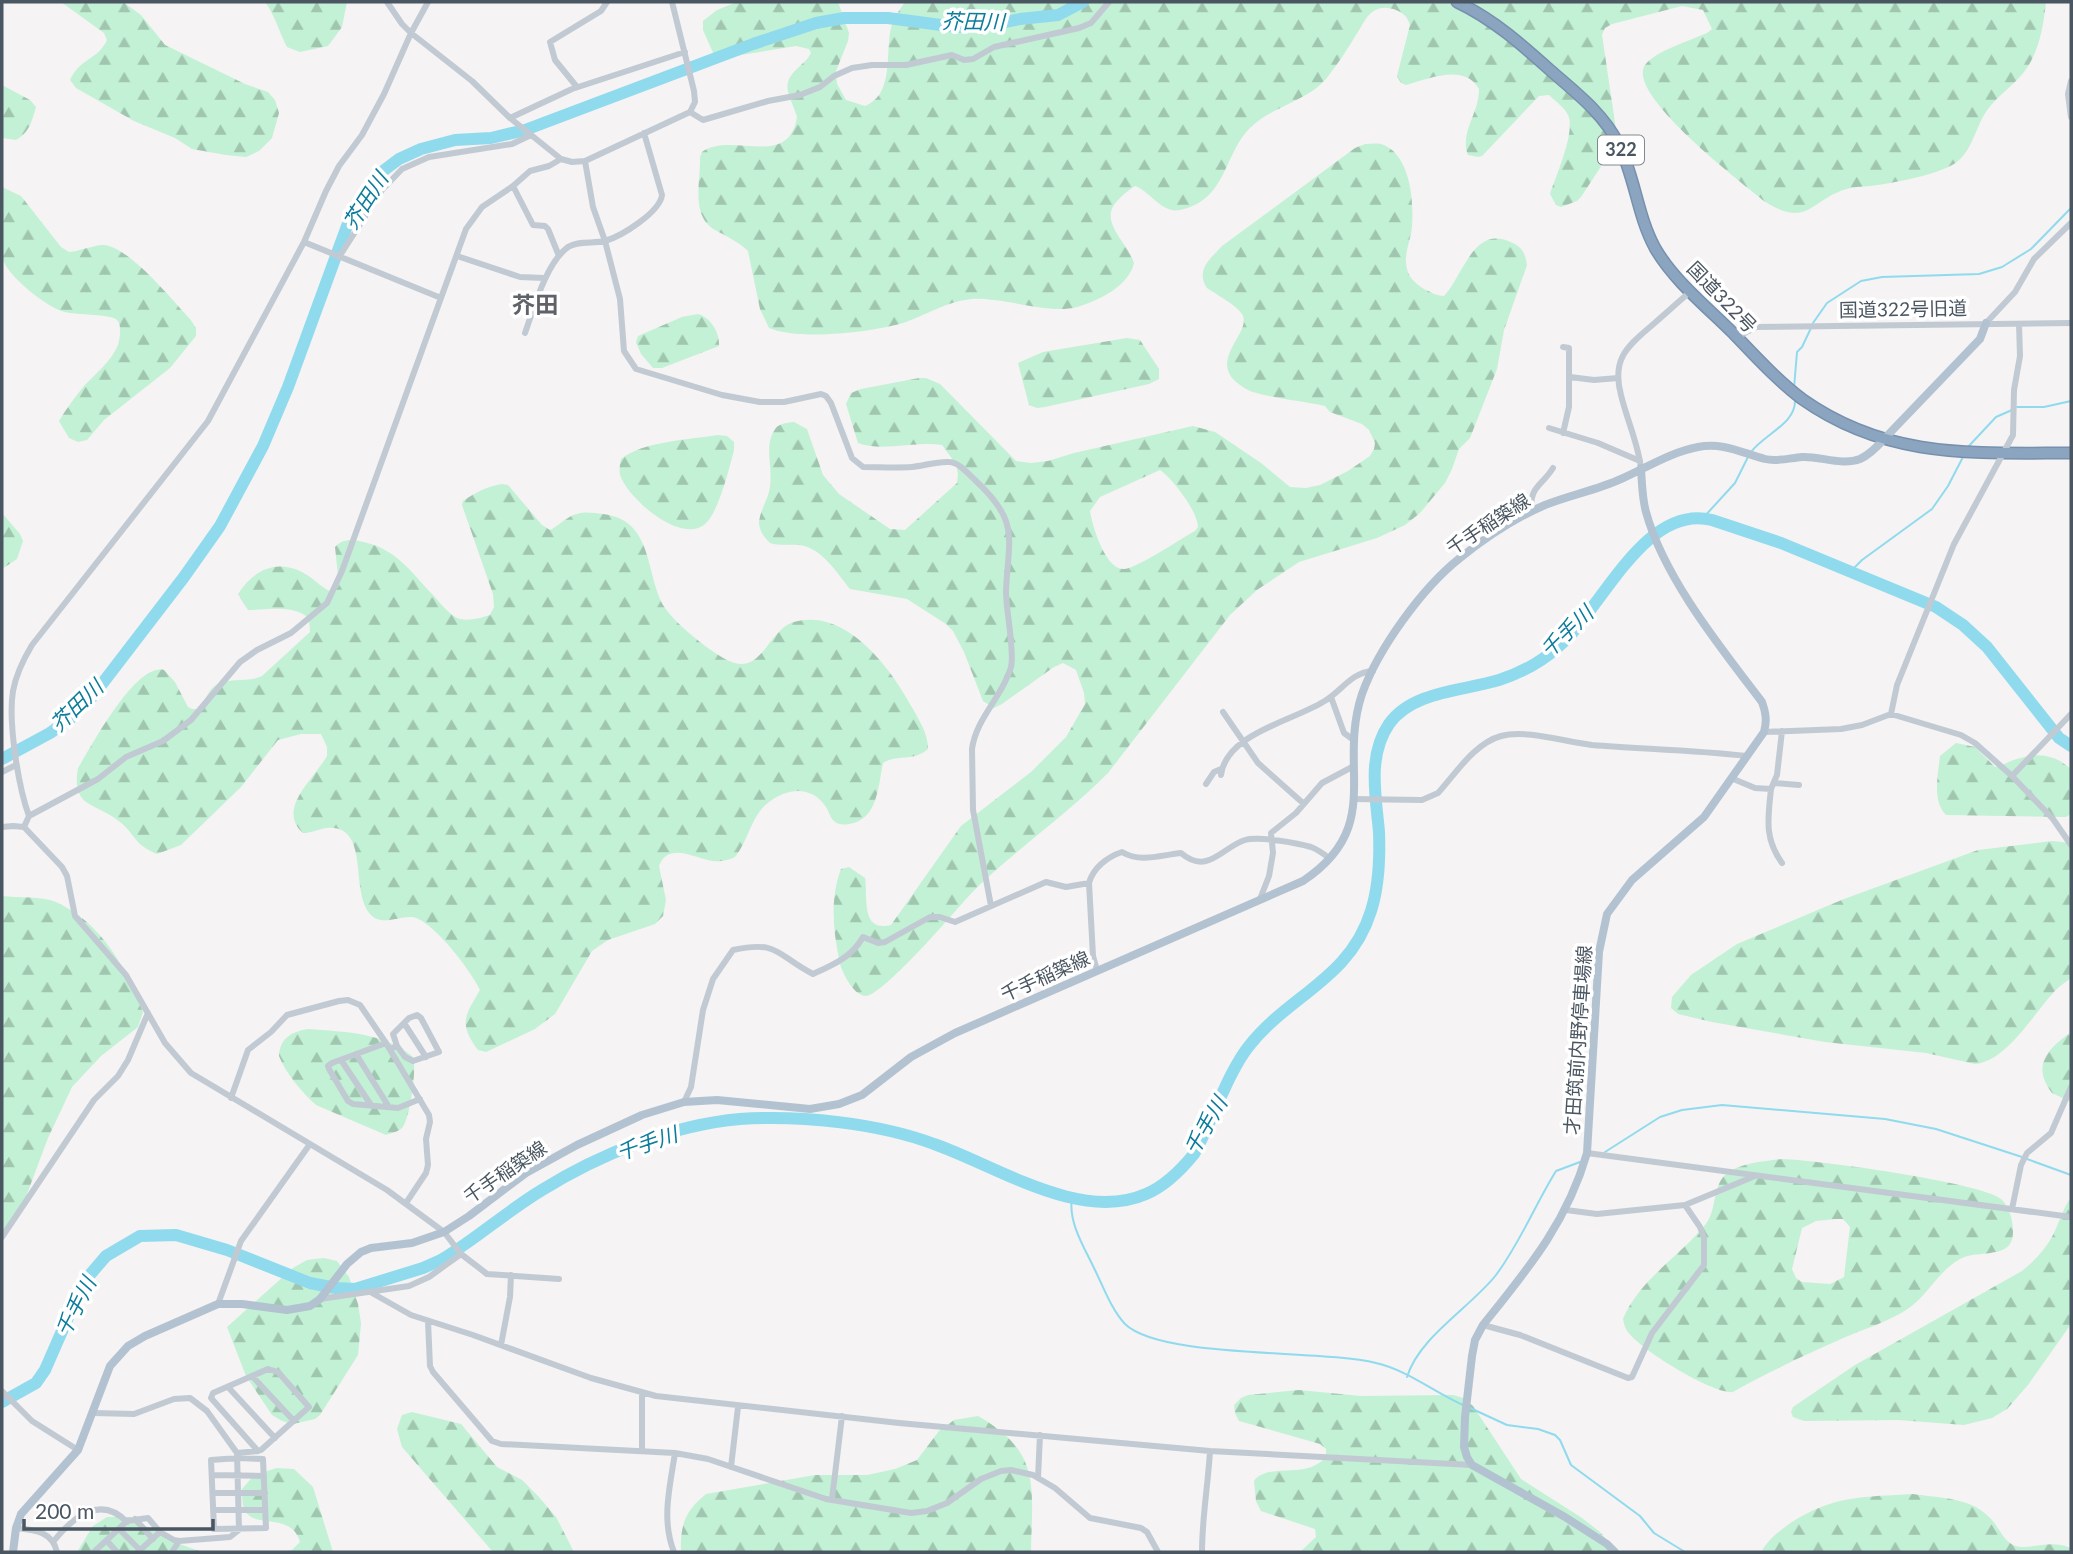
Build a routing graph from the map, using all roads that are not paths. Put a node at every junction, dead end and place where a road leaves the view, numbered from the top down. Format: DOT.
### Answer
graph roads {
  1 [pos="387,2"];
  2 [pos="429,2"];
  3 [pos="607,2"];
  4 [pos="673,2"];
  5 [pos="1109,2"];
  6 [pos="1457,2"];
  7 [pos="411,33"];
  8 [pos="685,52"];
  9 [pos="2071,81"];
  10 [pos="577,87"];
  11 [pos="690,112"];
  12 [pos="2071,117"];
  13 [pos="510,118"];
  14 [pos="643,133"];
  15 [pos="531,135"];
  16 [pos="561,159"];
  17 [pos="585,161"];
  18 [pos="513,187"];
  19 [pos="2071,223"];
  20 [pos="605,241"];
  21 [pos="304,242"];
  22 [pos="457,256"];
  23 [pos="559,256"];
  24 [pos="339,257"];
  25 [pos="544,278"];
  26 [pos="1691,291"];
  27 [pos="441,298"];
  28 [pos="1986,323"];
  29 [pos="2071,323"];
  30 [pos="2020,324"];
  31 [pos="525,333"];
  32 [pos="1737,337"];
  33 [pos="1563,347"];
  34 [pos="1570,377"];
  35 [pos="1618,378"];
  36 [pos="1549,428"];
  37 [pos="1563,433"];
  38 [pos="1884,439"];
  39 [pos="2071,453"];
  40 [pos="2004,454"];
  41 [pos="1641,464"];
  42 [pos="1553,468"];
  43 [pos="1532,512"];
  44 [pos="1373,671"];
  45 [pos="1331,697"];
  46 [pos="1223,712"];
  47 [pos="1891,714"];
  48 [pos="2071,714"];
  49 [pos="1782,731"];
  50 [pos="1764,732"];
  51 [pos="1243,741"];
  52 [pos="1355,741"];
  53 [pos="1747,756"];
  54 [pos="16,765"];
  55 [pos="1354,766"];
  56 [pos="2,772"];
  57 [pos="2012,776"];
  58 [pos="1731,778"];
  59 [pos="1206,784"];
  60 [pos="1799,785"];
  61 [pos="1772,786"];
  62 [pos="1353,799"];
  63 [pos="1304,804"];
  64 [pos="29,816"];
  65 [pos="2,827"];
  66 [pos="24,827"];
  67 [pos="1270,840"];
  68 [pos="2071,845"];
  69 [pos="1330,859"];
  70 [pos="1782,863"];
  71 [pos="1089,883"];
  72 [pos="1260,899"];
  73 [pos="991,906"];
  74 [pos="1097,971"];
  75 [pos="148,1013"];
  76 [pos="404,1023"];
  77 [pos="391,1046"];
  78 [pos="356,1054"];
  79 [pos="425,1057"];
  80 [pos="341,1060"];
  81 [pos="2071,1087"];
  82 [pos="231,1098"];
  83 [pos="420,1099"];
  84 [pos="684,1102"];
  85 [pos="371,1105"];
  86 [pos="389,1107"];
  87 [pos="310,1144"];
  88 [pos="1587,1153"];
  89 [pos="1757,1175"];
  90 [pos="406,1203"];
  91 [pos="1685,1205"];
  92 [pos="2012,1209"];
  93 [pos="1566,1210"];
  94 [pos="2071,1217"];
  95 [pos="445,1233"];
  96 [pos="2,1237"];
  97 [pos="460,1253"];
  98 [pos="511,1275"];
  99 [pos="559,1279"];
  100 [pos="372,1293"];
  101 [pos="323,1295"];
  102 [pos="218,1304"];
  103 [pos="428,1321"];
  104 [pos="1482,1325"];
  105 [pos="501,1345"];
  106 [pos="253,1377"];
  107 [pos="228,1387"];
  108 [pos="4,1392"];
  109 [pos="642,1393"];
  110 [pos="738,1406"];
  111 [pos="93,1413"];
  112 [pos="842,1416"];
  113 [pos="294,1421"];
  114 [pos="1040,1435"];
  115 [pos="275,1438"];
  116 [pos="78,1450"];
  117 [pos="258,1451"];
  118 [pos="642,1451"];
  119 [pos="1210,1451"];
  120 [pos="675,1453"];
  121 [pos="238,1455"];
  122 [pos="1472,1465"];
  123 [pos="731,1467"];
  124 [pos="212,1475"];
  125 [pos="238,1476"];
  126 [pos="264,1476"];
  127 [pos="1038,1478"];
  128 [pos="213,1493"];
  129 [pos="239,1493"];
  130 [pos="265,1493"];
  131 [pos="832,1499"];
  132 [pos="214,1510"];
  133 [pos="240,1510"];
  134 [pos="265,1510"];
  135 [pos="135,1520"];
  136 [pos="127,1522"];
  137 [pos="16,1528"];
  138 [pos="120,1529"];
  139 [pos="239,1530"];
  140 [pos="160,1532"];
  141 [pos="153,1539"];
  142 [pos="107,1541"];
  143 [pos="179,1541"];
  144 [pos="53,1542"];
  145 [pos="139,1551"];
  146 [pos="13,1552"];
  147 [pos="57,1552"];
  148 [pos="94,1552"];
  149 [pos="117,1552"];
  150 [pos="172,1552"];
  151 [pos="674,1552"];
  152 [pos="1158,1552"];
  153 [pos="1202,1552"];
  154 [pos="1615,1552"];
  1 -- 7 [label="street"];
  2 -- 7 [label="street"];
  3 -- 10 [label="street"];
  4 -- 8 [label="street"];
  5 -- 11 [label="street"];
  6 -- 26 [label="highway, 国道322号 / 322"];
  7 -- 13 [label="street"];
  7 -- 21 [label="street"];
  8 -- 10 [label="street"];
  8 -- 11 [label="street"];
  9 -- 12 [label="street"];
  10 -- 13 [label="street"];
  11 -- 14 [label="street"];
  13 -- 15 [label="street"];
  14 -- 17 [label="street"];
  14 -- 20 [label="street"];
  15 -- 16 [label="street"];
  15 -- 24 [label="street"];
  16 -- 17 [label="street"];
  16 -- 18 [label="street"];
  17 -- 20 [label="street"];
  18 -- 22 [label="street"];
  18 -- 23 [label="street"];
  19 -- 28 [label="street"];
  20 -- 23 [label="street"];
  20 -- 73 [label="street"];
  21 -- 24 [label="street"];
  21 -- 54 [label="street"];
  22 -- 25 [label="street"];
  22 -- 27 [label="street"];
  23 -- 25 [label="street"];
  24 -- 27 [label="street"];
  25 -- 31 [label="street"];
  26 -- 32 [label="highway, 国道322号 / 322"];
  26 -- 35 [label="street"];
  27 -- 64 [label="street"];
  28 -- 30 [label="street, 国道322号旧道"];
  28 -- 32 [label="street, 国道322号旧道"];
  28 -- 38 [label="main road, 千手稲築線"];
  29 -- 30 [label="street, 国道322号旧道"];
  30 -- 40 [label="street"];
  32 -- 38 [label="highway, 国道322号 / 322"];
  33 -- 34 [label="street"];
  34 -- 35 [label="street"];
  34 -- 37 [label="street"];
  35 -- 41 [label="street"];
  36 -- 37 [label="street"];
  37 -- 41 [label="street"];
  38 -- 40 [label="highway, 国道322号 / 322"];
  38 -- 41 [label="main road, 千手稲築線"];
  39 -- 40 [label="highway, 国道322号 / 322"];
  40 -- 47 [label="street"];
  41 -- 43 [label="main road, 千手稲築線"];
  41 -- 50 [label="main road"];
  42 -- 43 [label="street"];
  43 -- 44 [label="main road, 千手稲築線"];
  44 -- 45 [label="street"];
  44 -- 52 [label="main road, 千手稲築線"];
  45 -- 51 [label="street"];
  45 -- 52 [label="street"];
  46 -- 51 [label="street"];
  47 -- 49 [label="street"];
  47 -- 57 [label="street"];
  48 -- 57 [label="street"];
  49 -- 50 [label="street"];
  49 -- 61 [label="street"];
  50 -- 53 [label="main road, 才田筑前内野停車場線"];
  51 -- 59 [label="street"];
  51 -- 63 [label="street"];
  52 -- 55 [label="main road, 千手稲築線"];
  53 -- 58 [label="main road, 才田筑前内野停車場線"];
  53 -- 62 [label="street"];
  54 -- 56 [label="street"];
  54 -- 64 [label="street"];
  55 -- 62 [label="main road, 千手稲築線"];
  55 -- 63 [label="street"];
  57 -- 68 [label="street"];
  58 -- 61 [label="street"];
  58 -- 88 [label="main road, 才田筑前内野停車場線"];
  60 -- 61 [label="street"];
  61 -- 70 [label="street"];
  62 -- 69 [label="main road, 千手稲築線"];
  63 -- 67 [label="street"];
  64 -- 66 [label="street"];
  65 -- 66 [label="street"];
  66 -- 75 [label="street"];
  67 -- 69 [label="street"];
  67 -- 71 [label="street"];
  67 -- 72 [label="street"];
  69 -- 72 [label="main road, 千手稲築線"];
  71 -- 73 [label="street"];
  71 -- 74 [label="street"];
  72 -- 74 [label="main road, 千手稲築線"];
  73 -- 84 [label="street"];
  74 -- 84 [label="main road, 千手稲築線"];
  75 -- 82 [label="street"];
  75 -- 96 [label="street"];
  76 -- 77 [label="street"];
  76 -- 79 [label="street"];
  76 -- 79 [label="street"];
  77 -- 78 [label="street"];
  77 -- 79 [label="street"];
  77 -- 82 [label="street"];
  77 -- 83 [label="street"];
  78 -- 80 [label="street"];
  78 -- 86 [label="street"];
  80 -- 85 [label="street"];
  80 -- 85 [label="street"];
  81 -- 92 [label="street"];
  82 -- 87 [label="street"];
  83 -- 86 [label="street"];
  83 -- 90 [label="street"];
  84 -- 95 [label="main road, 千手稲築線"];
  85 -- 86 [label="street"];
  87 -- 90 [label="street"];
  87 -- 102 [label="street"];
  88 -- 89 [label="street"];
  88 -- 93 [label="main road, 才田筑前内野停車場線"];
  89 -- 91 [label="street"];
  89 -- 92 [label="street"];
  90 -- 95 [label="street"];
  91 -- 93 [label="street"];
  91 -- 104 [label="street"];
  92 -- 94 [label="street"];
  93 -- 104 [label="main road, 才田筑前内野停車場線"];
  95 -- 97 [label="street"];
  95 -- 101 [label="main road, 千手稲築線"];
  97 -- 98 [label="street"];
  97 -- 100 [label="street"];
  98 -- 99 [label="street"];
  98 -- 105 [label="street"];
  100 -- 101 [label="street"];
  100 -- 103 [label="street"];
  101 -- 102 [label="main road"];
  102 -- 111 [label="main road"];
  103 -- 105 [label="street"];
  103 -- 118 [label="street"];
  104 -- 122 [label="main road, 才田筑前内野停車場線"];
  105 -- 109 [label="street"];
  106 -- 107 [label="street"];
  106 -- 113 [label="street"];
  106 -- 113 [label="street"];
  107 -- 115 [label="street"];
  107 -- 117 [label="street"];
  108 -- 116 [label="street"];
  109 -- 110 [label="street"];
  109 -- 118 [label="street"];
  110 -- 112 [label="street"];
  110 -- 123 [label="street"];
  111 -- 116 [label="main road"];
  111 -- 121 [label="street"];
  112 -- 114 [label="street"];
  112 -- 131 [label="street"];
  113 -- 115 [label="street"];
  114 -- 119 [label="street"];
  114 -- 127 [label="street"];
  115 -- 117 [label="street"];
  116 -- 137 [label="main road"];
  117 -- 121 [label="street"];
  118 -- 120 [label="street"];
  119 -- 122 [label="street"];
  119 -- 153 [label="street"];
  120 -- 123 [label="street"];
  120 -- 151 [label="street"];
  121 -- 124 [label="street"];
  121 -- 125 [label="street"];
  121 -- 126 [label="street"];
  122 -- 154 [label="main road"];
  123 -- 131 [label="street"];
  124 -- 125 [label="street"];
  124 -- 128 [label="street"];
  125 -- 126 [label="street"];
  125 -- 129 [label="street"];
  126 -- 130 [label="street"];
  127 -- 131 [label="street"];
  127 -- 152 [label="street"];
  128 -- 129 [label="street"];
  128 -- 132 [label="street"];
  129 -- 130 [label="street"];
  129 -- 133 [label="street"];
  130 -- 134 [label="street"];
  132 -- 133 [label="street"];
  132 -- 139 [label="street"];
  133 -- 134 [label="street"];
  133 -- 139 [label="street"];
  134 -- 139 [label="street"];
  135 -- 136 [label="street"];
  135 -- 140 [label="street"];
  135 -- 141 [label="street"];
  136 -- 138 [label="street"];
  136 -- 144 [label="street"];
  137 -- 144 [label="street"];
  137 -- 146 [label="main road"];
  138 -- 142 [label="street"];
  138 -- 145 [label="street"];
  139 -- 143 [label="street"];
  140 -- 141 [label="street"];
  140 -- 143 [label="street"];
  141 -- 145 [label="street"];
  142 -- 148 [label="street"];
  142 -- 149 [label="street"];
  143 -- 150 [label="street"];
  144 -- 147 [label="street"];
}
